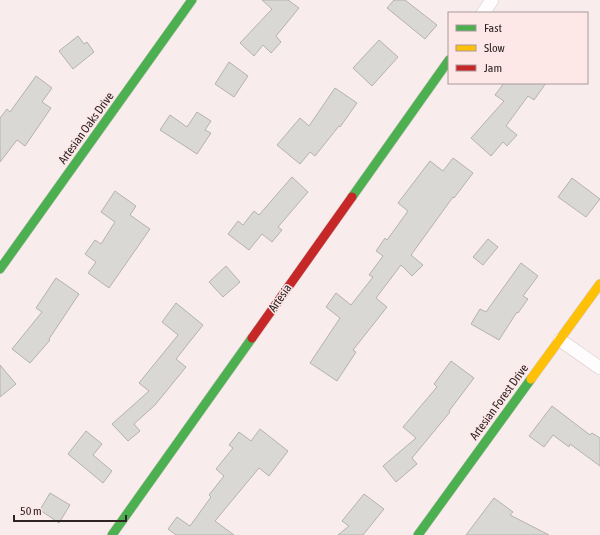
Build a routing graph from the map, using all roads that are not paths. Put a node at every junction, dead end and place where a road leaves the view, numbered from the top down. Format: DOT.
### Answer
graph roads {
  1 [pos="192,0"];
  2 [pos="492,0"];
  3 [pos="483,12"];
  4 [pos="448,61"];
  5 [pos="0,269"];
  6 [pos="600,284"];
  7 [pos="560,340"];
  8 [pos="600,368"];
  9 [pos="112,535"];
  10 [pos="418,535"];
  1 -- 5 [label="street, Artesian Oaks Drive"];
  2 -- 3 [label="street"];
  4 -- 9 [label="street, Artesia"];
  6 -- 7 [label="street, Artesian Forest Drive"];
  7 -- 8 [label="street"];
  7 -- 10 [label="street, Artesian Forest Drive"];
}
